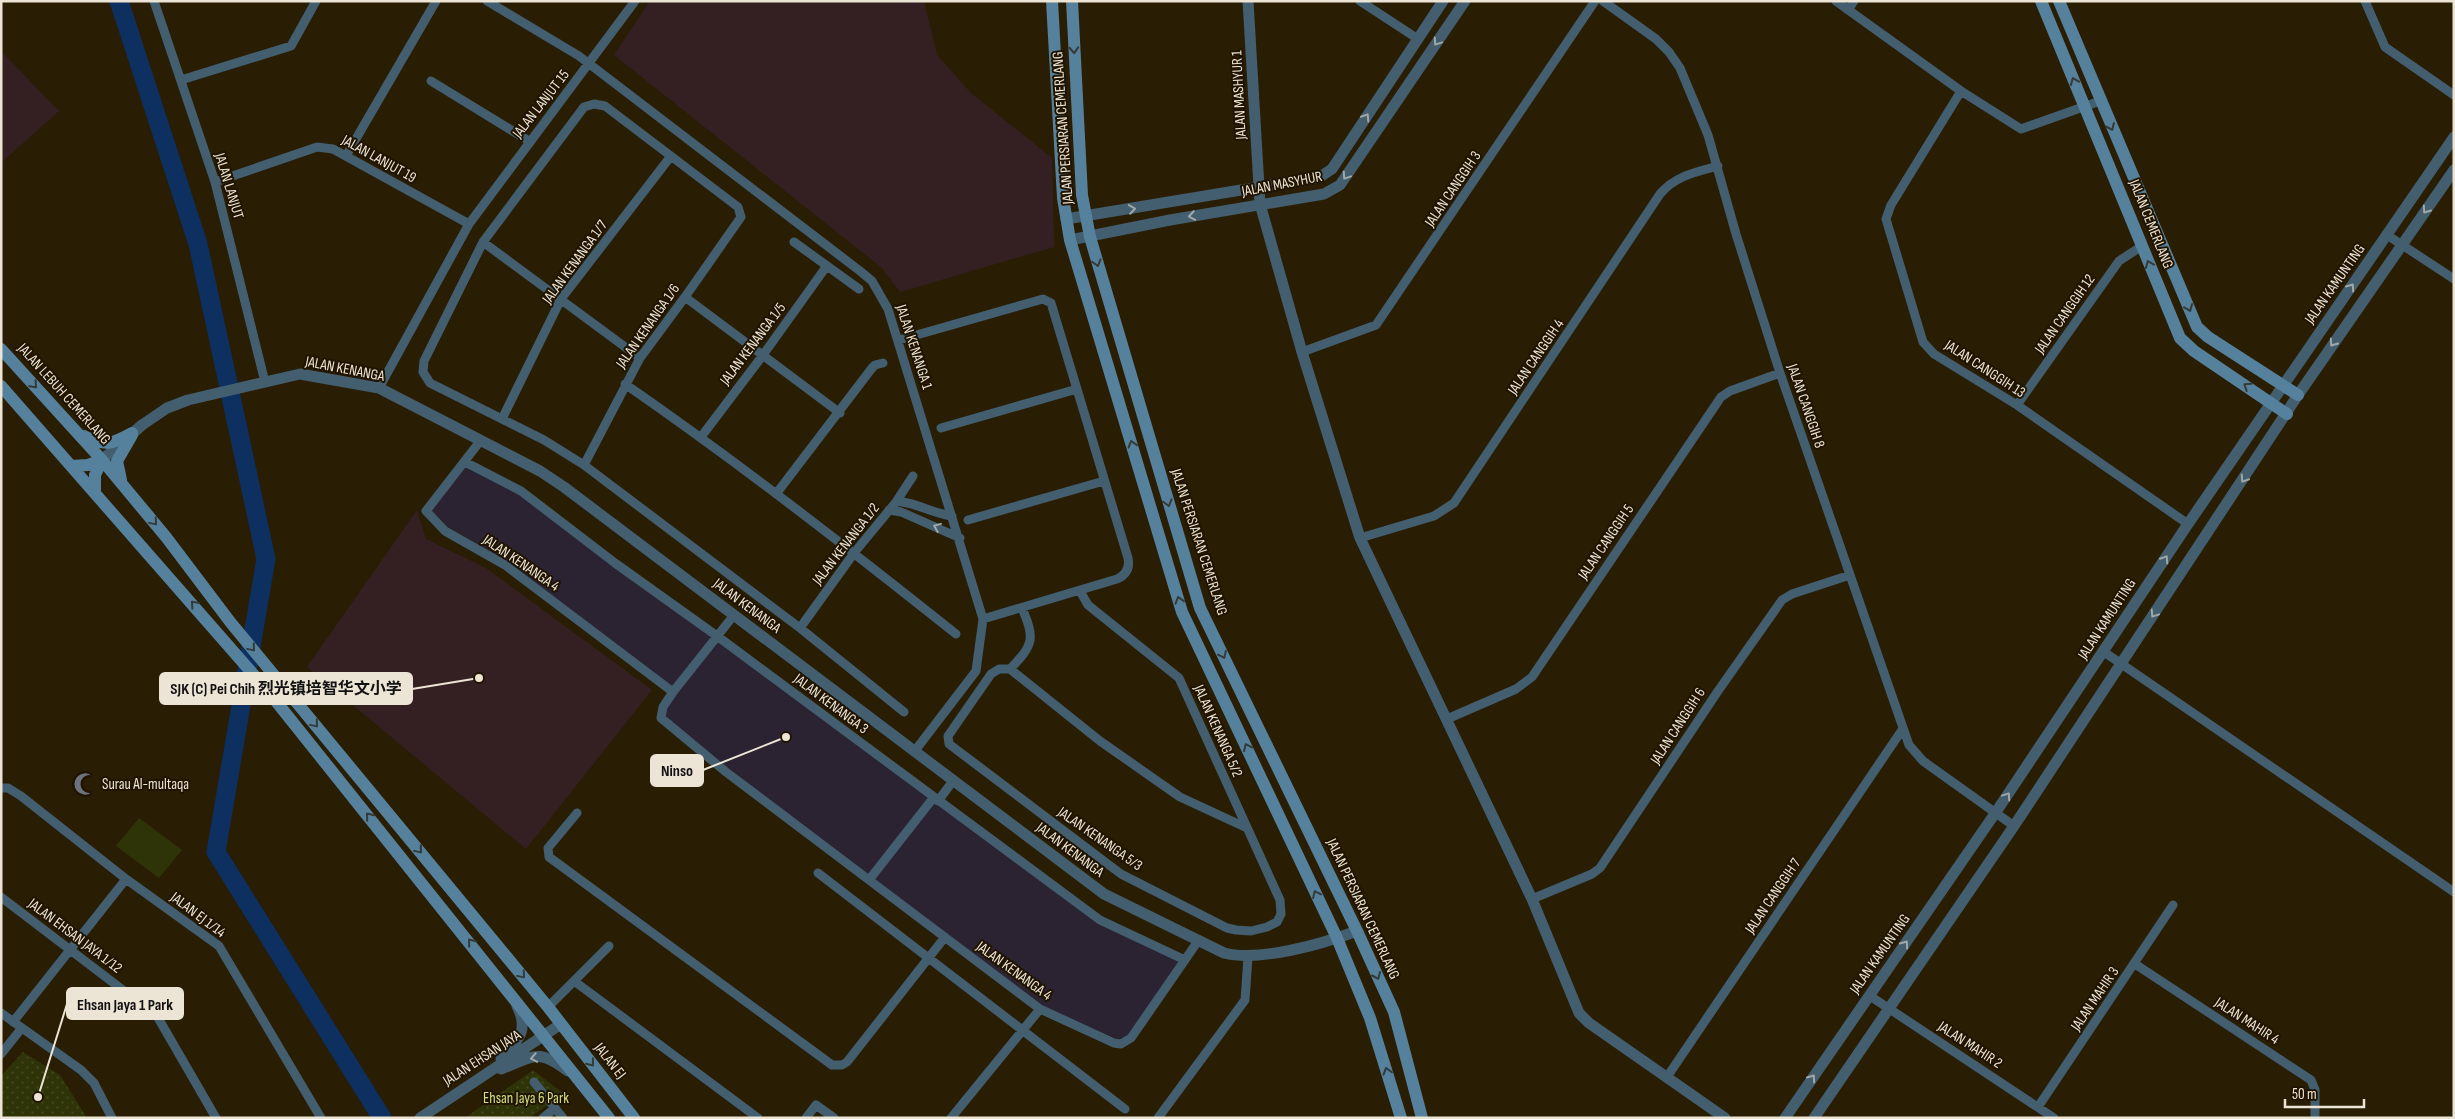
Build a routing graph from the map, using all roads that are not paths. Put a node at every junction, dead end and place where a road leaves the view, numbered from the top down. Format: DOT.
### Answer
graph roads {
  1 [pos="154,1"];
  2 [pos="316,1"];
  3 [pos="436,1"];
  4 [pos="487,1"];
  5 [pos="635,1"];
  6 [pos="1052,1"];
  7 [pos="1072,1"];
  8 [pos="1248,1"];
  9 [pos="1360,1"];
  10 [pos="1443,1"];
  11 [pos="1465,1"];
  12 [pos="1596,1"];
  13 [pos="1603,1"];
  14 [pos="1836,1"];
  15 [pos="1854,1"];
  16 [pos="2041,1"];
  17 [pos="2058,1"];
  18 [pos="2365,1"];
  19 [pos="1848,10"];
  20 [pos="1418,38"];
  21 [pos="589,64"];
  22 [pos="180,80"];
  23 [pos="431,81"];
  24 [pos="1960,91"];
  25 [pos="2454,95"];
  26 [pos="2100,101"];
  27 [pos="2085,108"];
  28 [pos="2454,137"];
  29 [pos="529,141"];
  30 [pos="346,156"];
  31 [pos="671,156"];
  32 [pos="1718,166"];
  33 [pos="2454,170"];
  34 [pos="215,182"];
  35 [pos="1260,188"];
  36 [pos="1260,204"];
  37 [pos="1086,216"];
  38 [pos="1066,219"];
  39 [pos="469,224"];
  40 [pos="2387,235"];
  41 [pos="1090,237"];
  42 [pos="1070,240"];
  43 [pos="483,242"];
  44 [pos="794,242"];
  45 [pos="2402,245"];
  46 [pos="2142,246"];
  47 [pos="826,267"];
  48 [pos="2454,279"];
  49 [pos="859,290"];
  50 [pos="685,297"];
  51 [pos="561,299"];
  52 [pos="899,340"];
  53 [pos="1,349"];
  54 [pos="1302,352"];
  55 [pos="763,355"];
  56 [pos="640,358"];
  57 [pos="883,363"];
  58 [pos="1780,373"];
  59 [pos="264,382"];
  60 [pos="625,384"];
  61 [pos="2283,384"];
  62 [pos="1,386"];
  63 [pos="379,388"];
  64 [pos="1076,389"];
  65 [pos="2298,395"];
  66 [pos="2271,402"];
  67 [pos="2017,406"];
  68 [pos="840,413"];
  69 [pos="2286,414"];
  70 [pos="502,419"];
  71 [pos="941,428"];
  72 [pos="132,433"];
  73 [pos="79,434"];
  74 [pos="701,437"];
  75 [pos="481,440"];
  76 [pos="102,460"];
  77 [pos="465,462"];
  78 [pos="584,465"];
  79 [pos="71,466"];
  80 [pos="913,476"];
  81 [pos="1104,481"];
  82 [pos="123,485"];
  83 [pos="95,491"];
  84 [pos="776,494"];
  85 [pos="896,502"];
  86 [pos="889,510"];
  87 [pos="952,516"];
  88 [pos="968,520"];
  89 [pos="2188,524"];
  90 [pos="960,538"];
  91 [pos="1360,538"];
  92 [pos="854,553"];
  93 [pos="1850,575"];
  94 [pos="1080,591"];
  95 [pos="1022,608"];
  96 [pos="734,615"];
  97 [pos="983,619"];
  98 [pos="800,628"];
  99 [pos="956,634"];
  100 [pos="717,636"];
  101 [pos="2104,652"];
  102 [pos="2121,664"];
  103 [pos="1010,669"];
  104 [pos="273,673"];
  105 [pos="673,692"];
  106 [pos="904,712"];
  107 [pos="1447,719"];
  108 [pos="1902,730"];
  109 [pos="914,752"];
  110 [pos="953,781"];
  111 [pos="1,788"];
  112 [pos="936,799"];
  113 [pos="1996,812"];
  114 [pos="577,813"];
  115 [pos="2014,826"];
  116 [pos="1247,828"];
  117 [pos="818,873"];
  118 [pos="126,879"];
  119 [pos="870,880"];
  120 [pos="2454,892"];
  121 [pos="1,897"];
  122 [pos="1532,899"];
  123 [pos="2173,905"];
  124 [pos="1279,918"];
  125 [pos="1357,931"];
  126 [pos="945,937"];
  127 [pos="1337,938"];
  128 [pos="1198,941"];
  129 [pos="609,946"];
  130 [pos="70,950"];
  131 [pos="1248,956"];
  132 [pos="931,958"];
  133 [pos="1185,960"];
  134 [pos="2135,964"];
  135 [pos="574,981"];
  136 [pos="510,992"];
  137 [pos="1870,996"];
  138 [pos="548,1007"];
  139 [pos="1888,1008"];
  140 [pos="1040,1009"];
  141 [pos="1,1013"];
  142 [pos="561,1024"];
  143 [pos="17,1026"];
  144 [pos="1023,1031"];
  145 [pos="545,1035"];
  146 [pos="1,1054"];
  147 [pos="494,1068"];
  148 [pos="483,1076"];
  149 [pos="576,1077"];
  150 [pos="1667,1077"];
  151 [pos="534,1082"];
  152 [pos="2038,1107"];
  153 [pos="556,1108"];
  154 [pos="1126,1109"];
  155 [pos="424,1115"];
  156 [pos="112,1118"];
  157 [pos="216,1118"];
  158 [pos="321,1118"];
  159 [pos="543,1118"];
  160 [pos="563,1118"];
  161 [pos="609,1118"];
  162 [pos="634,1118"];
  163 [pos="758,1118"];
  164 [pos="806,1118"];
  165 [pos="834,1118"];
  166 [pos="951,1118"];
  167 [pos="1158,1118"];
  168 [pos="1400,1118"];
  169 [pos="1422,1118"];
  170 [pos="1725,1118"];
  171 [pos="1785,1118"];
  172 [pos="1814,1118"];
  173 [pos="2054,1118"];
  174 [pos="2315,1118"];
  1 -- 22 [label="street, JALAN LANJUT"];
  2 -- 22 [label="street"];
  3 -- 30 [label="street"];
  4 -- 21 [label="street, JALAN KENANGA 1"];
  5 -- 21 [label="street, JALAN LANJUT 15"];
  6 -- 38 [label="main road, JALAN PERSIARAN CEMERLANG"];
  7 -- 37 [label="main road, JALAN PERSIARAN CEMERLANG, one-way"];
  8 -- 35 [label="street, JALAN MASHYUR 1"];
  9 -- 20 [label="street"];
  10 -- 20 [label="street, JALAN MASYHUR"];
  11 -- 36 [label="street, JALAN MASYHUR, one-way"];
  12 -- 54 [label="street, JALAN CANGGIH 3"];
  13 -- 32 [label="street, JALAN CANGGIH 8"];
  14 -- 19 [label="street"];
  15 -- 19 [label="street"];
  27 -- 16 [label="main road, JALAN CEMERLANG, one-way"];
  17 -- 26 [label="main road, JALAN CEMERLANG"];
  18 -- 25 [label="street"];
  19 -- 24 [label="street"];
  35 -- 20 [label="street, JALAN MASYHUR, one-way"];
  21 -- 29 [label="street, JALAN LANJUT 15"];
  21 -- 52 [label="street, JALAN KENANGA 1"];
  22 -- 34 [label="street, JALAN LANJUT"];
  23 -- 29 [label="street"];
  24 -- 27 [label="street"];
  24 -- 67 [label="street, JALAN CANGGIH 13"];
  26 -- 27 [label="street"];
  26 -- 61 [label="main road, JALAN CEMERLANG, one-way"];
  27 -- 46 [label="main road, JALAN CEMERLANG"];
  28 -- 40 [label="street, JALAN KAMUNTING"];
  29 -- 39 [label="street, JALAN LANJUT 15"];
  30 -- 34 [label="street, JALAN LANJUT 19"];
  30 -- 39 [label="street, JALAN LANJUT 19"];
  31 -- 43 [label="street"];
  31 -- 50 [label="street, JALAN KENANGA 1/6"];
  31 -- 51 [label="street, JALAN KENANGA 1/7"];
  32 -- 58 [label="street, JALAN CANGGIH 8"];
  32 -- 91 [label="street, JALAN CANGGIH 4"];
  33 -- 45 [label="street, one-way"];
  34 -- 59 [label="street, JALAN LANJUT"];
  35 -- 36 [label="street, JALAN MASHYUR 1"];
  37 -- 35 [label="street, JALAN MASYHUR, one-way"];
  36 -- 41 [label="street, JALAN MASYHUR, one-way"];
  36 -- 54 [label="street, JALAN MASHYUR 1"];
  37 -- 38 [label="street, JALAN MASYHUR"];
  37 -- 41 [label="main road, JALAN PERSIARAN CEMERLANG"];
  38 -- 42 [label="main road, JALAN PERSIARAN CEMERLANG"];
  39 -- 63 [label="street, JALAN LANJUT 15"];
  40 -- 45 [label="street"];
  61 -- 40 [label="street, JALAN KAMUNTING, one-way"];
  41 -- 42 [label="street, JALAN MASYHUR"];
  41 -- 125 [label="main road, JALAN PERSIARAN CEMERLANG, one-way"];
  127 -- 42 [label="main road, JALAN PERSIARAN CEMERLANG, one-way"];
  43 -- 51 [label="street"];
  43 -- 70 [label="street"];
  44 -- 47 [label="street"];
  45 -- 48 [label="street"];
  45 -- 65 [label="street, one-way"];
  66 -- 46 [label="main road, JALAN CEMERLANG, one-way"];
  46 -- 67 [label="street, JALAN CANGGIH 12"];
  47 -- 49 [label="street"];
  47 -- 55 [label="street, JALAN KENANGA 1/5"];
  50 -- 55 [label="street"];
  50 -- 56 [label="street, JALAN KENANGA 1/6"];
  51 -- 56 [label="street"];
  51 -- 70 [label="street, JALAN KENANGA 1/7"];
  52 -- 64 [label="street"];
  52 -- 87 [label="street, JALAN KENANGA 1"];
  53 -- 73 [label="main road, JALAN LEBUH CEMERLANG, one-way"];
  54 -- 91 [label="street, JALAN MASHYUR 1"];
  55 -- 68 [label="street"];
  55 -- 74 [label="street, JALAN KENANGA 1/5"];
  56 -- 60 [label="street, JALAN KENANGA 1/6"];
  57 -- 68 [label="street"];
  58 -- 93 [label="street, JALAN CANGGIH 8"];
  58 -- 107 [label="street, JALAN CANGGIH 5"];
  59 -- 63 [label="street, JALAN KENANGA"];
  59 -- 72 [label="street, JALAN KENANGA"];
  60 -- 74 [label="street"];
  60 -- 78 [label="street, JALAN KENANGA 1/6"];
  61 -- 65 [label="main road, JALAN CEMERLANG"];
  61 -- 66 [label="street, JALAN KAMUNTING"];
  62 -- 79 [label="main road"];
  63 -- 75 [label="street, JALAN KENANGA"];
  64 -- 71 [label="street"];
  64 -- 81 [label="street"];
  65 -- 69 [label="street"];
  66 -- 69 [label="main road, JALAN CEMERLANG"];
  66 -- 89 [label="street, JALAN KAMUNTING"];
  67 -- 89 [label="street, JALAN CANGGIH 13"];
  68 -- 84 [label="street"];
  69 -- 102 [label="street, one-way"];
  70 -- 78 [label="street"];
  72 -- 73 [label="main road"];
  72 -- 76 [label="street, JALAN KENANGA"];
  72 -- 82 [label="main road"];
  73 -- 76 [label="main road, JALAN LEBUH CEMERLANG"];
  74 -- 84 [label="street"];
  75 -- 77 [label="street, JALAN KENANGA 4"];
  75 -- 96 [label="street, JALAN KENANGA"];
  76 -- 79 [label="main road"];
  76 -- 82 [label="main road, JALAN LEBUH CEMERLANG"];
  76 -- 83 [label="main road"];
  77 -- 100 [label="street, JALAN KENANGA 3"];
  77 -- 105 [label="street, JALAN KENANGA 4"];
  78 -- 98 [label="street"];
  79 -- 83 [label="main road"];
  80 -- 85 [label="street, JALAN KENANGA 1/2"];
  81 -- 88 [label="street"];
  81 -- 94 [label="street"];
  82 -- 104 [label="main road, JALAN LEBUH CEMERLANG, one-way"];
  136 -- 83 [label="main road, one-way"];
  84 -- 92 [label="street"];
  85 -- 86 [label="street, JALAN KENANGA 1/2"];
  85 -- 87 [label="street"];
  90 -- 86 [label="street, one-way"];
  86 -- 92 [label="street, JALAN KENANGA 1/2"];
  87 -- 90 [label="street, JALAN KENANGA 1"];
  101 -- 89 [label="street, JALAN KAMUNTING, one-way"];
  90 -- 97 [label="street, JALAN KENANGA 1"];
  91 -- 107 [label="street, JALAN MASHYUR 1"];
  92 -- 98 [label="street, JALAN KENANGA 1/2"];
  92 -- 99 [label="street"];
  93 -- 108 [label="street, JALAN CANGGIH 8"];
  93 -- 122 [label="street, JALAN CANGGIH 6"];
  94 -- 95 [label="street"];
  94 -- 116 [label="street, JALAN KENANGA 5/2"];
  95 -- 97 [label="street"];
  95 -- 103 [label="street"];
  96 -- 100 [label="street, JALAN KENANGA 4"];
  96 -- 109 [label="street, JALAN KENANGA"];
  97 -- 109 [label="street, JALAN KENANGA 1"];
  98 -- 106 [label="street"];
  100 -- 105 [label="street, JALAN KENANGA 4"];
  100 -- 112 [label="street, JALAN KENANGA 3"];
  101 -- 102 [label="street"];
  113 -- 101 [label="street, JALAN KAMUNTING, one-way"];
  102 -- 115 [label="street"];
  102 -- 120 [label="street"];
  103 -- 116 [label="street"];
  103 -- 124 [label="street, JALAN KENANGA 5/3"];
  104 -- 138 [label="main road, JALAN EJ, one-way"];
  105 -- 119 [label="street, JALAN KENANGA 4"];
  107 -- 122 [label="street, JALAN MASHYUR 1"];
  108 -- 113 [label="street, JALAN CANGGIH 8"];
  108 -- 150 [label="street, JALAN CANGGIH 7"];
  109 -- 110 [label="street, JALAN KENANGA"];
  110 -- 112 [label="street"];
  110 -- 128 [label="street, JALAN KENANGA"];
  111 -- 118 [label="street, JALAN EJ 1/14"];
  112 -- 119 [label="street"];
  112 -- 133 [label="street, JALAN KENANGA 3"];
  113 -- 115 [label="street, JALAN CANGGIH 8"];
  137 -- 113 [label="street, JALAN KAMUNTING, one-way"];
  114 -- 132 [label="street"];
  115 -- 139 [label="street"];
  116 -- 124 [label="street, JALAN KENANGA 5/2"];
  117 -- 132 [label="street"];
  118 -- 130 [label="street"];
  118 -- 158 [label="street, JALAN EJ 1/14"];
  119 -- 126 [label="street, JALAN KENANGA 4"];
  121 -- 130 [label="street, JALAN EHSAN JAYA 1/12"];
  122 -- 150 [label="street, JALAN MASHYUR 1"];
  123 -- 134 [label="street, JALAN MAHIR 3"];
  125 -- 127 [label="street, JALAN KENANGA"];
  125 -- 169 [label="main road, JALAN PERSIARAN CEMERLANG, one-way"];
  126 -- 132 [label="street"];
  126 -- 140 [label="street, JALAN KENANGA 4"];
  127 -- 131 [label="street, JALAN KENANGA"];
  168 -- 127 [label="main road, JALAN PERSIARAN CEMERLANG, one-way"];
  128 -- 131 [label="street, JALAN KENANGA"];
  128 -- 133 [label="street, JALAN KENANGA 4"];
  129 -- 135 [label="street"];
  130 -- 143 [label="street"];
  130 -- 157 [label="street, JALAN EHSAN JAYA 1/12"];
  131 -- 167 [label="street"];
  132 -- 144 [label="street"];
  133 -- 140 [label="street, JALAN KENANGA 4"];
  134 -- 152 [label="street, JALAN MAHIR 3"];
  134 -- 174 [label="street, JALAN MAHIR 4"];
  135 -- 138 [label="street"];
  135 -- 163 [label="street"];
  136 -- 145 [label="main road"];
  136 -- 147 [label="street"];
  137 -- 139 [label="street, JALAN MAHIR 2"];
  171 -- 137 [label="street, JALAN KAMUNTING, one-way"];
  138 -- 142 [label="main road, JALAN EJ"];
  139 -- 152 [label="street, JALAN MAHIR 2"];
  139 -- 172 [label="street"];
  140 -- 144 [label="street"];
  141 -- 143 [label="street"];
  142 -- 145 [label="street, JALAN EHSAN JAYA"];
  142 -- 162 [label="main road, JALAN EJ, one-way"];
  143 -- 146 [label="street"];
  143 -- 156 [label="street"];
  144 -- 154 [label="street"];
  144 -- 166 [label="street"];
  145 -- 147 [label="street, JALAN EHSAN JAYA"];
  145 -- 149 [label="main road"];
  147 -- 148 [label="street, JALAN EHSAN JAYA"];
  149 -- 148 [label="street, one-way"];
  148 -- 155 [label="street, JALAN EHSAN JAYA"];
  149 -- 161 [label="main road"];
  150 -- 170 [label="street, JALAN MASHYUR 1"];
  151 -- 153 [label="street"];
  152 -- 173 [label="street, JALAN MAHIR 2"];
  153 -- 159 [label="street"];
  153 -- 160 [label="street"];
  164 -- 165 [label="street"];
}
